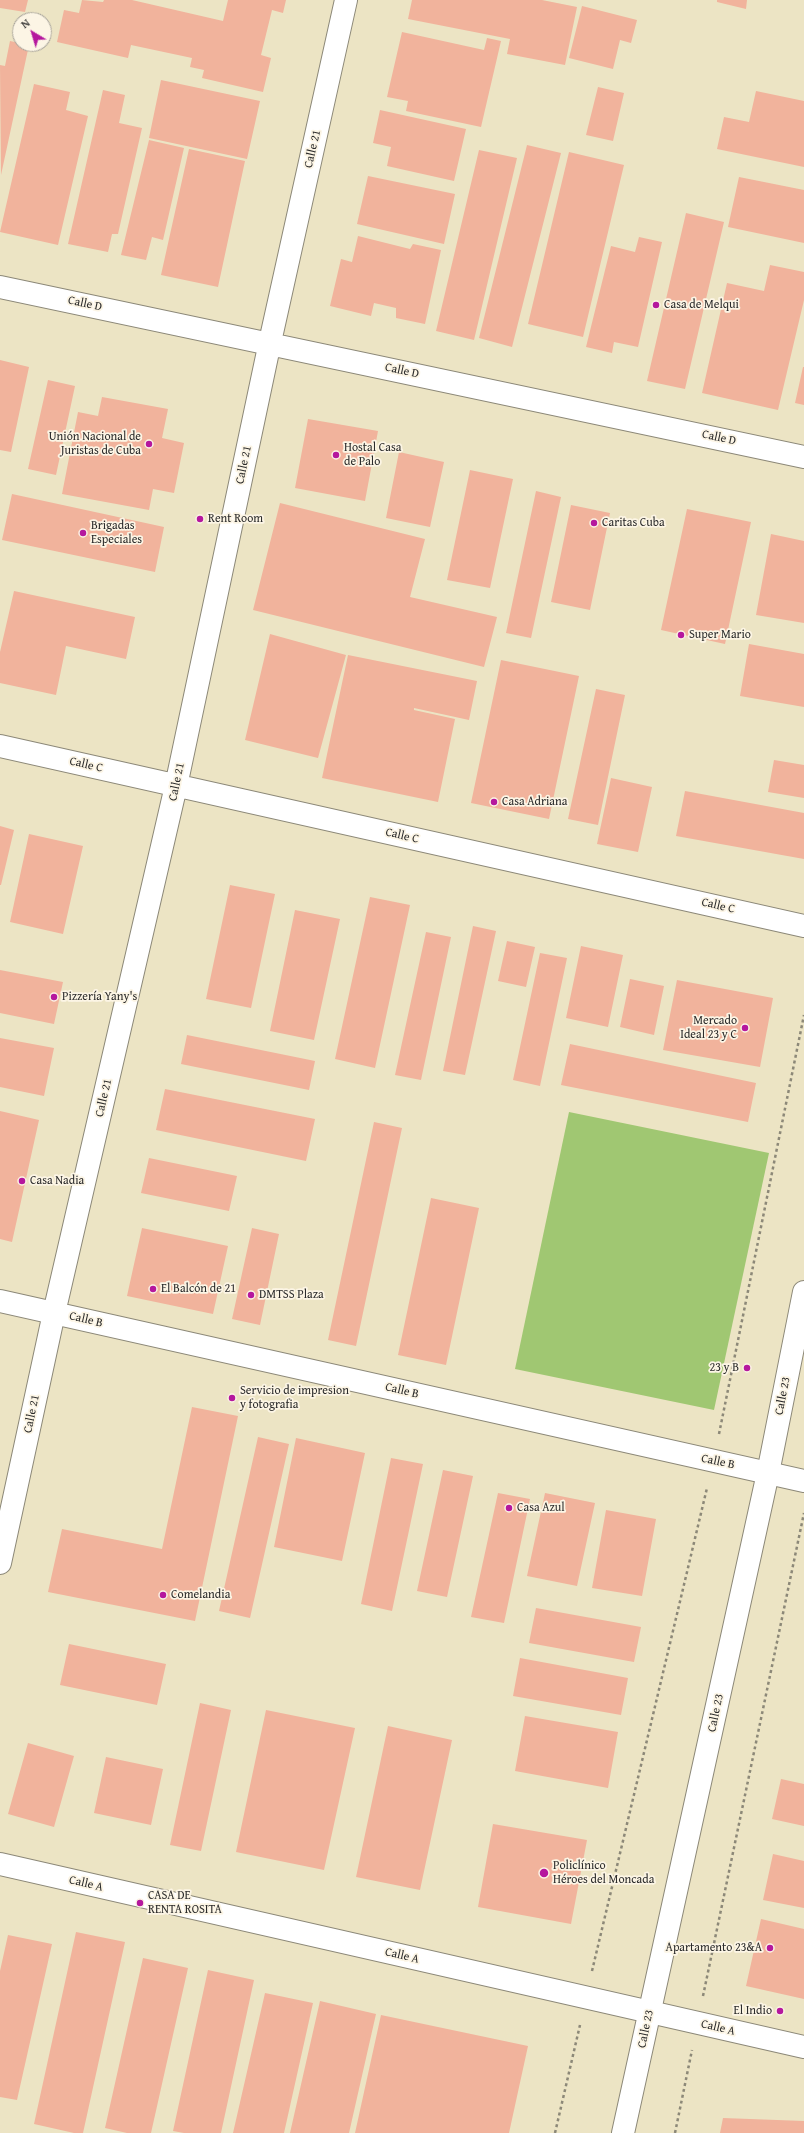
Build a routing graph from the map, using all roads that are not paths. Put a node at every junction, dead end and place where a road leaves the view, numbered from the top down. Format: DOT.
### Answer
graph roads {
  1 [pos="346,0"];
  2 [pos="0,287"];
  3 [pos="270,342"];
  4 [pos="804,457"];
  5 [pos="0,746"];
  6 [pos="176,786"];
  7 [pos="804,926"];
  8 [pos="804,1292"];
  9 [pos="0,1301"];
  10 [pos="54,1313"];
  11 [pos="768,1473"];
  12 [pos="804,1481"];
  13 [pos="0,1563"];
  14 [pos="0,1864"];
  15 [pos="650,2012"];
  16 [pos="804,2047"];
  17 [pos="623,2133"];
  1 -- 3 [label="street, Calle 21"];
  2 -- 3 [label="street, Calle D"];
  3 -- 4 [label="street, Calle D"];
  3 -- 6 [label="street, Calle 21"];
  5 -- 6 [label="street, Calle C"];
  6 -- 7 [label="street, Calle C"];
  6 -- 10 [label="street, Calle 21"];
  8 -- 11 [label="street, Calle 23"];
  9 -- 10 [label="street, Calle B"];
  10 -- 11 [label="street, Calle B"];
  10 -- 13 [label="street, Calle 21"];
  11 -- 12 [label="street, Calle B"];
  11 -- 15 [label="street, Calle 23"];
  14 -- 15 [label="street, Calle A"];
  15 -- 16 [label="street, Calle A"];
  15 -- 17 [label="street, Calle 23"];
}
